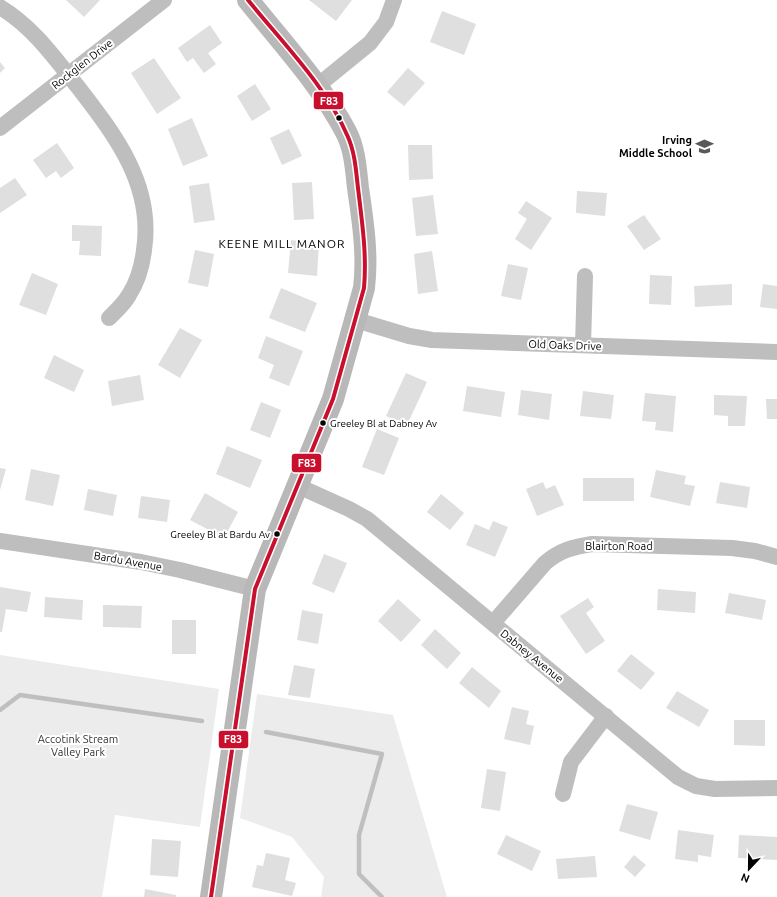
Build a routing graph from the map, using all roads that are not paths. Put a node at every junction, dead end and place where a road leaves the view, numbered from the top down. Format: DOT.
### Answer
graph roads {
  1 [pos="164,0"];
  2 [pos="248,0"];
  3 [pos="394,0"];
  4 [pos="0,7"];
  5 [pos="68,75"];
  6 [pos="316,87"];
  7 [pos="0,128"];
  8 [pos="585,276"];
  9 [pos="109,318"];
  10 [pos="356,320"];
  11 [pos="583,345"];
  12 [pos="777,352"];
  13 [pos="298,486"];
  14 [pos="0,541"];
  15 [pos="777,557"];
  16 [pos="255,589"];
  17 [pos="493,623"];
  18 [pos="606,716"];
  19 [pos="777,788"];
  20 [pos="563,794"];
  21 [pos="211,897"];
  1 -- 5 [label="street, Rockglen Drive"];
  2 -- 6 [label="street"];
  3 -- 6 [label="street"];
  4 -- 5 [label="street"];
  5 -- 7 [label="street, Rockglen Drive"];
  5 -- 9 [label="street"];
  6 -- 10 [label="street"];
  8 -- 11 [label="street"];
  10 -- 11 [label="street, Old Oaks Drive"];
  10 -- 13 [label="street"];
  11 -- 12 [label="street, Old Oaks Drive"];
  13 -- 16 [label="street"];
  13 -- 17 [label="street, Dabney Avenue"];
  14 -- 16 [label="street, Bardu Avenue"];
  15 -- 17 [label="street, Blairton Road"];
  16 -- 21 [label="street"];
  17 -- 18 [label="street, Dabney Avenue"];
  18 -- 19 [label="street, Dabney Avenue"];
  18 -- 20 [label="street"];
}
